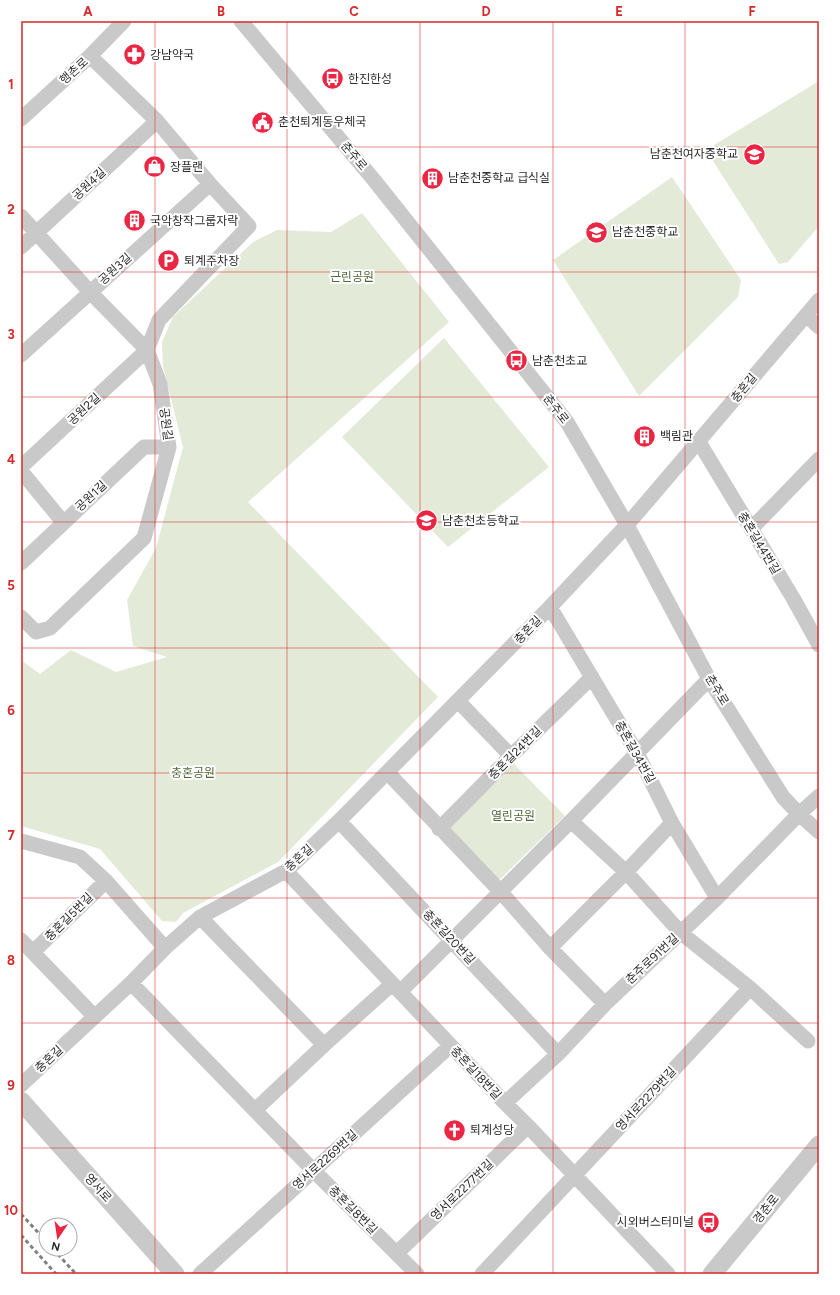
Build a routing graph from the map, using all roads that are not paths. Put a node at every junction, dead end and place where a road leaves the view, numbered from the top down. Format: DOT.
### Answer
graph roads {
  1 [pos="241,21"];
  2 [pos="121,22"];
  3 [pos="90,56"];
  4 [pos="21,118"];
  5 [pos="157,122"];
  6 [pos="210,184"];
  7 [pos="21,216"];
  8 [pos="36,233"];
  9 [pos="21,247"];
  10 [pos="90,292"];
  11 [pos="819,300"];
  12 [pos="806,315"];
  13 [pos="819,327"];
  14 [pos="147,350"];
  15 [pos="21,355"];
  16 [pos="699,442"];
  17 [pos="169,447"];
  18 [pos="21,467"];
  19 [pos="817,467"];
  20 [pos="21,472"];
  21 [pos="63,522"];
  22 [pos="627,525"];
  23 [pos="751,529"];
  24 [pos="21,563"];
  25 [pos="550,607"];
  26 [pos="21,617"];
  27 [pos="819,645"];
  28 [pos="592,677"];
  29 [pos="709,678"];
  30 [pos="458,701"];
  31 [pos="637,753"];
  32 [pos="511,756"];
  33 [pos="388,773"];
  34 [pos="819,796"];
  35 [pos="799,814"];
  36 [pos="571,820"];
  37 [pos="339,821"];
  38 [pos="672,823"];
  39 [pos="439,829"];
  40 [pos="819,832"];
  41 [pos="21,840"];
  42 [pos="286,871"];
  43 [pos="626,872"];
  44 [pos="106,881"];
  45 [pos="500,891"];
  46 [pos="717,898"];
  47 [pos="200,917"];
  48 [pos="681,932"];
  49 [pos="21,940"];
  50 [pos="452,941"];
  51 [pos="165,948"];
  52 [pos="550,948"];
  53 [pos="33,952"];
  54 [pos="131,983"];
  55 [pos="396,988"];
  56 [pos="750,988"];
  57 [pos="604,1004"];
  58 [pos="94,1016"];
  59 [pos="808,1041"];
  60 [pos="324,1045"];
  61 [pos="450,1046"];
  62 [pos="558,1054"];
  63 [pos="21,1085"];
  64 [pos="21,1101"];
  65 [pos="504,1103"];
  66 [pos="255,1110"];
  67 [pos="528,1126"];
  68 [pos="819,1145"];
  69 [pos="313,1170"];
  70 [pos="574,1175"];
  71 [pos="396,1253"];
  72 [pos="716,1273"];
  73 [pos="175,1274"];
  74 [pos="200,1274"];
  75 [pos="417,1274"];
  76 [pos="482,1274"];
  77 [pos="668,1274"];
  1 -- 22 [label="street, 춘주로"];
  2 -- 3 [label="street, 행촌로"];
  3 -- 4 [label="street, 행촌로"];
  3 -- 5 [label="street"];
  5 -- 6 [label="street"];
  5 -- 8 [label="street, 공원4길"];
  6 -- 10 [label="street, 공원3길"];
  6 -- 14 [label="street"];
  7 -- 8 [label="street"];
  8 -- 9 [label="street, 공원4길"];
  8 -- 10 [label="street"];
  10 -- 14 [label="street"];
  10 -- 15 [label="street, 공원3길"];
  11 -- 12 [label="street, 충혼길"];
  12 -- 13 [label="street"];
  12 -- 16 [label="street, 충혼길"];
  14 -- 17 [label="street, 공원길"];
  14 -- 18 [label="street, 공원2길"];
  16 -- 22 [label="street, 충혼길"];
  16 -- 23 [label="street, 충혼길44번길"];
  17 -- 21 [label="street, 공원1길"];
  17 -- 26 [label="street, 공원길"];
  19 -- 23 [label="street"];
  20 -- 21 [label="street"];
  21 -- 24 [label="street, 공원1길"];
  22 -- 25 [label="street, 충혼길"];
  22 -- 29 [label="street, 춘주로"];
  23 -- 27 [label="street, 충혼길44번길"];
  25 -- 28 [label="street, 충혼길34번길"];
  25 -- 30 [label="street, 충혼길"];
  28 -- 31 [label="street, 충혼길34번길"];
  28 -- 32 [label="street, 충혼길24번길"];
  29 -- 31 [label="street"];
  29 -- 35 [label="street, 춘주로"];
  30 -- 32 [label="street"];
  30 -- 33 [label="street, 충혼길"];
  31 -- 36 [label="street"];
  31 -- 38 [label="street, 충혼길34번길"];
  32 -- 39 [label="street, 충혼길24번길"];
  33 -- 37 [label="street, 충혼길"];
  33 -- 39 [label="street"];
  34 -- 35 [label="street, 춘주로91번길"];
  35 -- 40 [label="street, 춘주로"];
  35 -- 46 [label="street, 춘주로91번길"];
  36 -- 43 [label="street"];
  36 -- 45 [label="street"];
  37 -- 42 [label="street, 충혼길"];
  37 -- 50 [label="street, 충혼길20번길"];
  38 -- 43 [label="street"];
  38 -- 46 [label="street, 충혼길34번길"];
  39 -- 45 [label="street"];
  41 -- 44 [label="street"];
  42 -- 47 [label="street, 충혼길"];
  42 -- 55 [label="street, 충혼길18번길"];
  43 -- 48 [label="street"];
  43 -- 52 [label="street"];
  44 -- 51 [label="street"];
  44 -- 53 [label="street, 충혼길5번길"];
  45 -- 50 [label="street"];
  45 -- 52 [label="street"];
  46 -- 48 [label="street, 춘주로91번길"];
  47 -- 51 [label="street, 충혼길"];
  47 -- 60 [label="street"];
  48 -- 56 [label="street"];
  48 -- 57 [label="street, 춘주로91번길"];
  49 -- 53 [label="street"];
  50 -- 55 [label="street"];
  50 -- 62 [label="street, 충혼길20번길"];
  51 -- 54 [label="street, 충혼길"];
  52 -- 57 [label="street"];
  53 -- 58 [label="street"];
  54 -- 58 [label="street, 충혼길"];
  54 -- 66 [label="street, 충혼길8번길"];
  55 -- 60 [label="street"];
  55 -- 61 [label="street, 충혼길18번길"];
  56 -- 59 [label="street"];
  56 -- 70 [label="street, 영서로2279번길"];
  57 -- 62 [label="street, 춘주로91번길"];
  58 -- 63 [label="street, 충혼길"];
  60 -- 66 [label="street"];
  61 -- 65 [label="street, 충혼길18번길"];
  61 -- 69 [label="street, 영서로2269번길"];
  62 -- 65 [label="street, 춘주로91번길"];
  64 -- 73 [label="street, 영서로"];
  65 -- 67 [label="street, 충혼길18번길"];
  66 -- 69 [label="street, 충혼길8번길"];
  67 -- 70 [label="street, 충혼길18번길"];
  67 -- 71 [label="street, 영서로2277번길"];
  68 -- 72 [label="street, 경춘로"];
  69 -- 71 [label="street, 충혼길8번길"];
  69 -- 74 [label="street, 영서로2269번길"];
  70 -- 76 [label="street, 영서로2279번길"];
  70 -- 77 [label="street, 충혼길18번길"];
  71 -- 75 [label="street, 충혼길8번길"];
}
